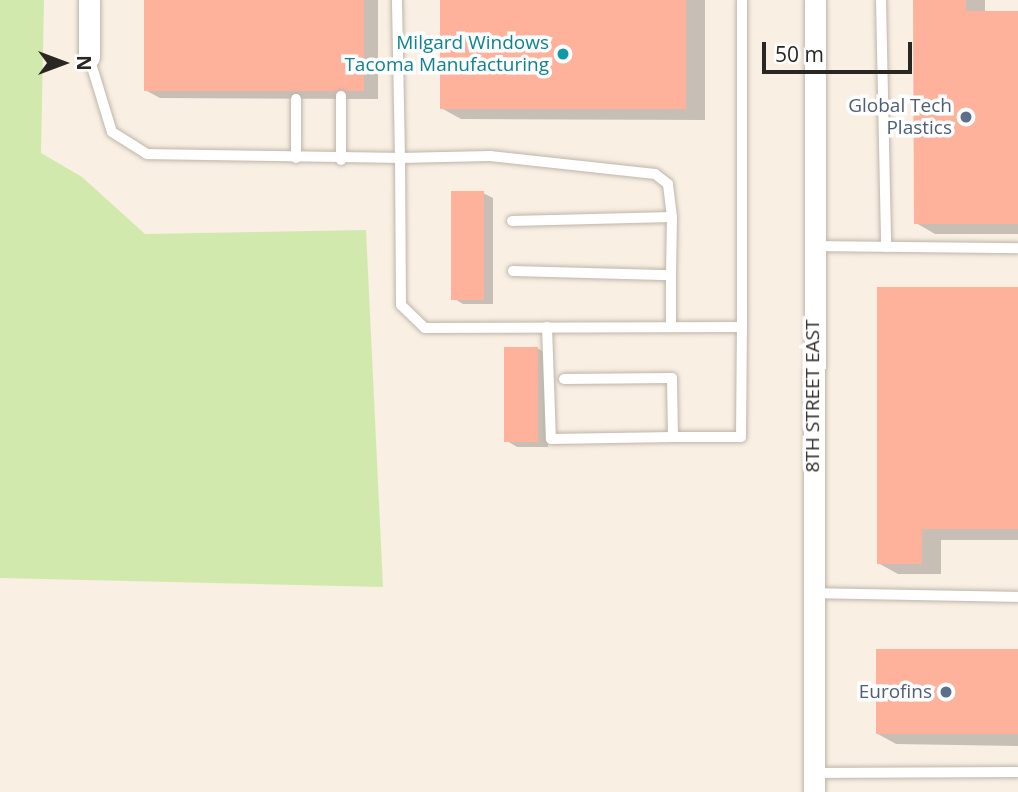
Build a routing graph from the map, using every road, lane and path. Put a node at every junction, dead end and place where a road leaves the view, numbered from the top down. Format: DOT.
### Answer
graph roads {
  1 [pos="89,0"];
  2 [pos="397,0"];
  3 [pos="742,0"];
  4 [pos="815,0"];
  5 [pos="881,0"];
  6 [pos="89,57"];
  7 [pos="341,96"];
  8 [pos="296,99"];
  9 [pos="400,158"];
  10 [pos="296,159"];
  11 [pos="341,160"];
  12 [pos="672,216"];
  13 [pos="512,221"];
  14 [pos="814,246"];
  15 [pos="886,247"];
  16 [pos="1018,248"];
  17 [pos="513,271"];
  18 [pos="671,275"];
  19 [pos="547,327"];
  20 [pos="671,327"];
  21 [pos="742,327"];
  22 [pos="564,379"];
  23 [pos="673,437"];
  24 [pos="812,593"];
  25 [pos="1018,597"];
  26 [pos="1018,772"];
  27 [pos="813,783"];
  1 -- 6 [label="street"];
  2 -- 9 [label="lane"];
  3 -- 21 [label="lane"];
  4 -- 14 [label="street, 8TH STREET EAST"];
  5 -- 15 [label="lane"];
  6 -- 10 [label="lane"];
  7 -- 11 [label="lane"];
  8 -- 10 [label="lane"];
  9 -- 11 [label="lane"];
  9 -- 12 [label="lane"];
  9 -- 19 [label="lane"];
  10 -- 11 [label="lane"];
  12 -- 13 [label="lane"];
  12 -- 18 [label="lane"];
  14 -- 15 [label="lane"];
  14 -- 24 [label="street, 8TH STREET EAST"];
  15 -- 16 [label="lane"];
  17 -- 18 [label="lane"];
  18 -- 20 [label="lane"];
  19 -- 20 [label="lane"];
  19 -- 23 [label="lane"];
  20 -- 21 [label="lane"];
  21 -- 23 [label="lane"];
  22 -- 23 [label="lane"];
  24 -- 25 [label="lane"];
  24 -- 27 [label="street, 8TH STREET EAST"];
  26 -- 27 [label="lane"];
}
